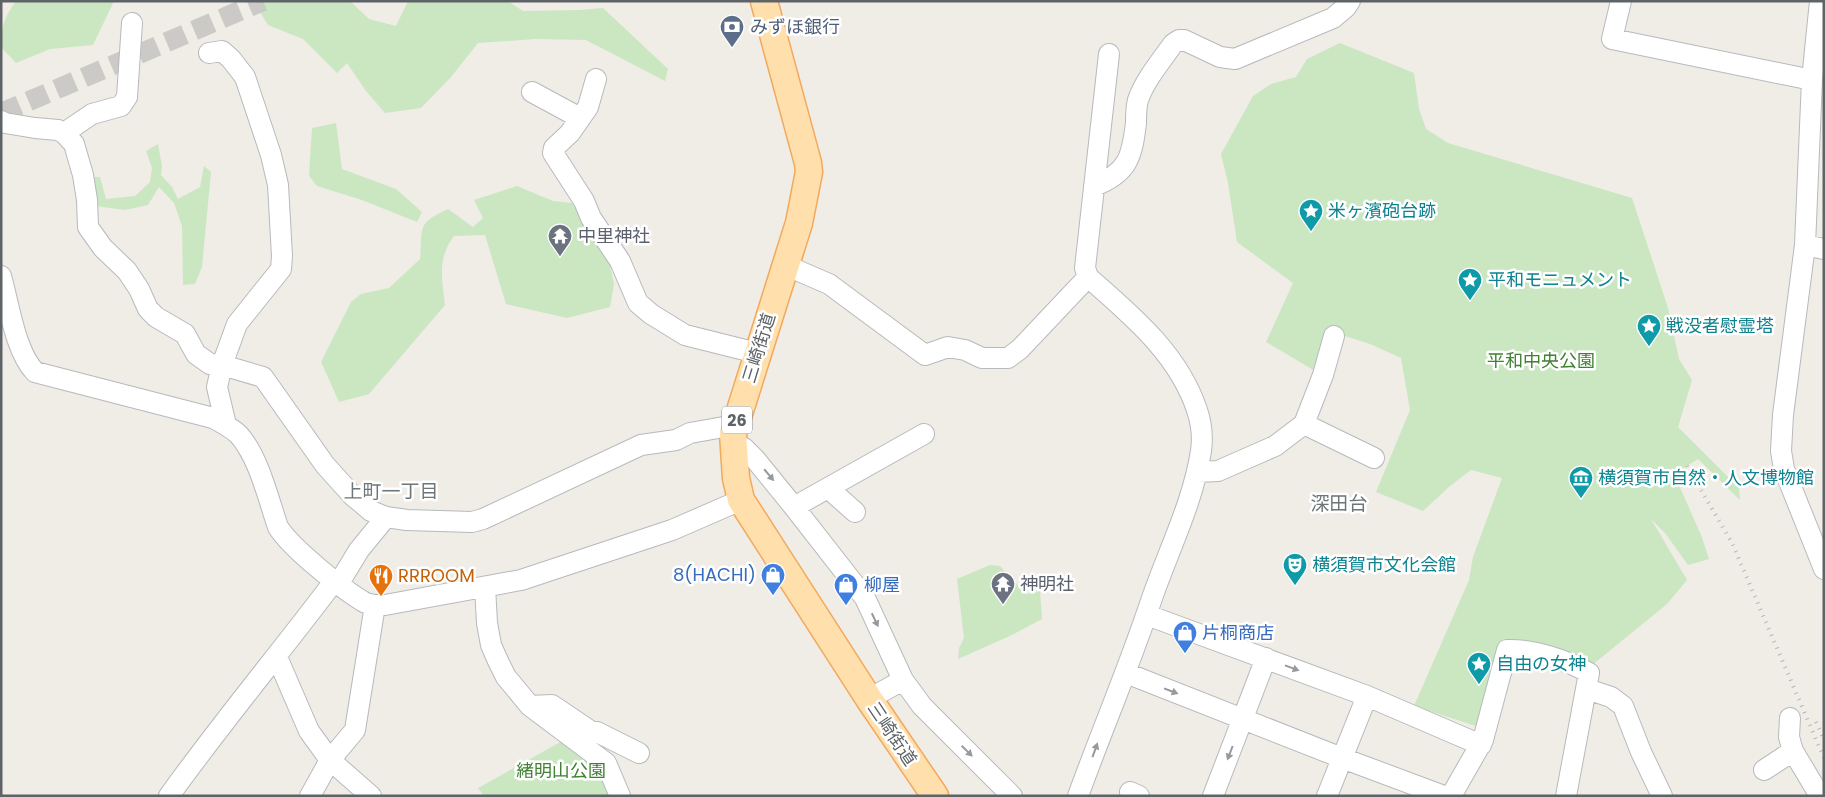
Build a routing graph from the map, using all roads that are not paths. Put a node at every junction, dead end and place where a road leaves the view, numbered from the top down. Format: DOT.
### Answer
graph roads {
  1 [pos="764,1"];
  2 [pos="1350,1"];
  3 [pos="1621,1"];
  4 [pos="1820,1"];
  5 [pos="132,23"];
  6 [pos="210,53"];
  7 [pos="1109,54"];
  8 [pos="596,79"];
  9 [pos="1812,80"];
  10 [pos="532,92"];
  11 [pos="580,118"];
  12 [pos="1,121"];
  13 [pos="64,133"];
  14 [pos="1094,186"];
  15 [pos="1814,247"];
  16 [pos="785,265"];
  17 [pos="1,276"];
  18 [pos="1088,277"];
  19 [pos="1334,336"];
  20 [pos="757,353"];
  21 [pos="222,365"];
  22 [pos="1304,424"];
  23 [pos="226,425"];
  24 [pos="734,434"];
  25 [pos="924,434"];
  26 [pos="1374,458"];
  27 [pos="1197,472"];
  28 [pos="828,488"];
  29 [pos="741,500"];
  30 [pos="794,506"];
  31 [pos="855,512"];
  32 [pos="386,517"];
  33 [pos="1824,569"];
  34 [pos="337,582"];
  35 [pos="485,587"];
  36 [pos="375,605"];
  37 [pos="1147,615"];
  38 [pos="277,657"];
  39 [pos="1266,658"];
  40 [pos="1126,673"];
  41 [pos="903,680"];
  42 [pos="1587,689"];
  43 [pos="1367,696"];
  44 [pos="869,699"];
  45 [pos="530,706"];
  46 [pos="1790,718"];
  47 [pos="1243,719"];
  48 [pos="1481,746"];
  49 [pos="1792,751"];
  50 [pos="639,753"];
  51 [pos="1342,758"];
  52 [pos="330,760"];
  53 [pos="1764,770"];
  54 [pos="169,796"];
  55 [pos="310,796"];
  56 [pos="371,796"];
  57 [pos="620,796"];
  58 [pos="934,796"];
  59 [pos="1012,796"];
  60 [pos="1078,796"];
  61 [pos="1213,796"];
  62 [pos="1327,796"];
  63 [pos="1444,796"];
  64 [pos="1451,796"];
  65 [pos="1566,796"];
  66 [pos="1662,796"];
  67 [pos="1820,796"];
  1 -- 16 [label="main road, 三崎街道 / 26"];
  2 -- 14 [label="street"];
  3 -- 9 [label="street"];
  4 -- 9 [label="street"];
  5 -- 13 [label="street"];
  6 -- 21 [label="street"];
  7 -- 14 [label="street"];
  8 -- 11 [label="street"];
  9 -- 15 [label="street"];
  10 -- 11 [label="street"];
  11 -- 20 [label="street"];
  12 -- 13 [label="street"];
  13 -- 21 [label="street"];
  14 -- 18 [label="street"];
  15 -- 33 [label="street"];
  16 -- 18 [label="street"];
  16 -- 20 [label="main road, 三崎街道 / 26"];
  17 -- 23 [label="street"];
  18 -- 27 [label="street"];
  19 -- 22 [label="street"];
  20 -- 24 [label="main road, 三崎街道 / 26"];
  21 -- 23 [label="street"];
  21 -- 32 [label="street"];
  22 -- 26 [label="street"];
  22 -- 27 [label="street"];
  23 -- 34 [label="street"];
  24 -- 29 [label="main road, 三崎街道 / 26"];
  24 -- 30 [label="street, one-way"];
  24 -- 32 [label="street"];
  25 -- 28 [label="street"];
  27 -- 37 [label="street"];
  28 -- 30 [label="street"];
  28 -- 31 [label="street"];
  29 -- 35 [label="street"];
  29 -- 44 [label="main road, 三崎街道 / 26"];
  30 -- 41 [label="street, one-way"];
  32 -- 34 [label="street"];
  34 -- 36 [label="street"];
  34 -- 38 [label="street"];
  35 -- 36 [label="street"];
  35 -- 45 [label="street"];
  36 -- 52 [label="street"];
  37 -- 39 [label="street"];
  37 -- 40 [label="street"];
  38 -- 52 [label="street"];
  38 -- 54 [label="street"];
  39 -- 43 [label="street, one-way"];
  39 -- 47 [label="street"];
  40 -- 47 [label="street, one-way"];
  60 -- 40 [label="street, one-way"];
  41 -- 44 [label="street"];
  41 -- 59 [label="street, one-way"];
  42 -- 48 [label="street"];
  42 -- 65 [label="street"];
  42 -- 66 [label="street"];
  43 -- 48 [label="street"];
  43 -- 51 [label="street"];
  44 -- 58 [label="main road, 三崎街道 / 26"];
  45 -- 50 [label="street"];
  45 -- 57 [label="street"];
  46 -- 49 [label="street"];
  47 -- 51 [label="street"];
  47 -- 61 [label="street, one-way"];
  48 -- 64 [label="street"];
  49 -- 53 [label="street"];
  49 -- 67 [label="street"];
  51 -- 62 [label="street"];
  51 -- 63 [label="street"];
  52 -- 55 [label="street"];
  52 -- 56 [label="street"];
}
